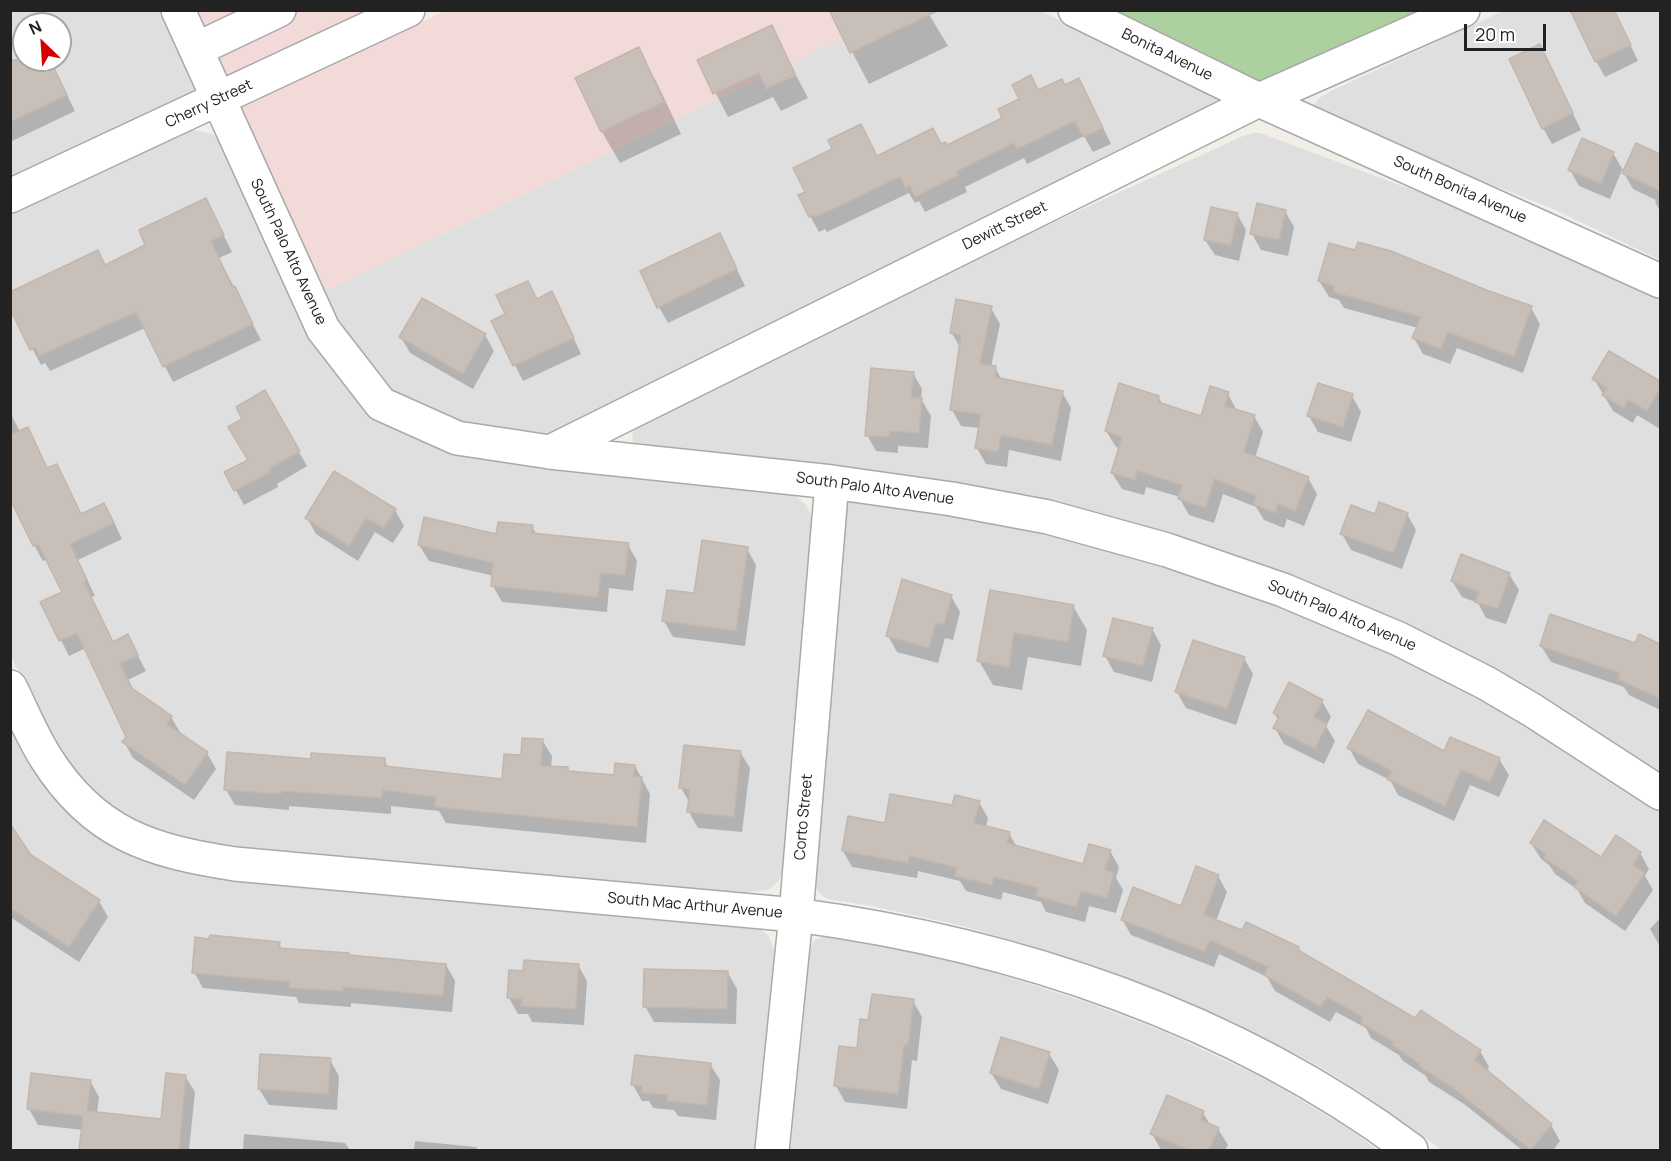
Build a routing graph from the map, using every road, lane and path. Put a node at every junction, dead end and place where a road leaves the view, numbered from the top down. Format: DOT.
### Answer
graph roads {
  1 [pos="178,10"];
  2 [pos="279,10"];
  3 [pos="408,10"];
  4 [pos="1075,10"];
  5 [pos="1463,10"];
  6 [pos="197,49"];
  7 [pos="219,99"];
  8 [pos="1259,100"];
  9 [pos="10,196"];
  10 [pos="1660,281"];
  11 [pos="550,452"];
  12 [pos="832,482"];
  13 [pos="10,687"];
  14 [pos="1660,793"];
  15 [pos="796,915"];
  16 [pos="772,1150"];
  17 [pos="1411,1150"];
  1 -- 6 [label="street, South Palo Alto Avenue"];
  2 -- 6 [label="street"];
  3 -- 7 [label="street, Cherry Street"];
  4 -- 8 [label="street, Bonita Avenue"];
  5 -- 8 [label="street, Dewitt Street"];
  6 -- 7 [label="street, South Palo Alto Avenue"];
  7 -- 9 [label="street, Cherry Street"];
  7 -- 11 [label="street, South Palo Alto Avenue"];
  8 -- 10 [label="street, South Bonita Avenue"];
  8 -- 11 [label="street, Dewitt Street"];
  11 -- 12 [label="street, South Palo Alto Avenue"];
  12 -- 14 [label="street, South Palo Alto Avenue"];
  12 -- 15 [label="street, Corto Street"];
  13 -- 15 [label="street, South Mac Arthur Avenue"];
  15 -- 16 [label="street, Corto Street"];
  15 -- 17 [label="street, South Mac Arthur Avenue"];
}
